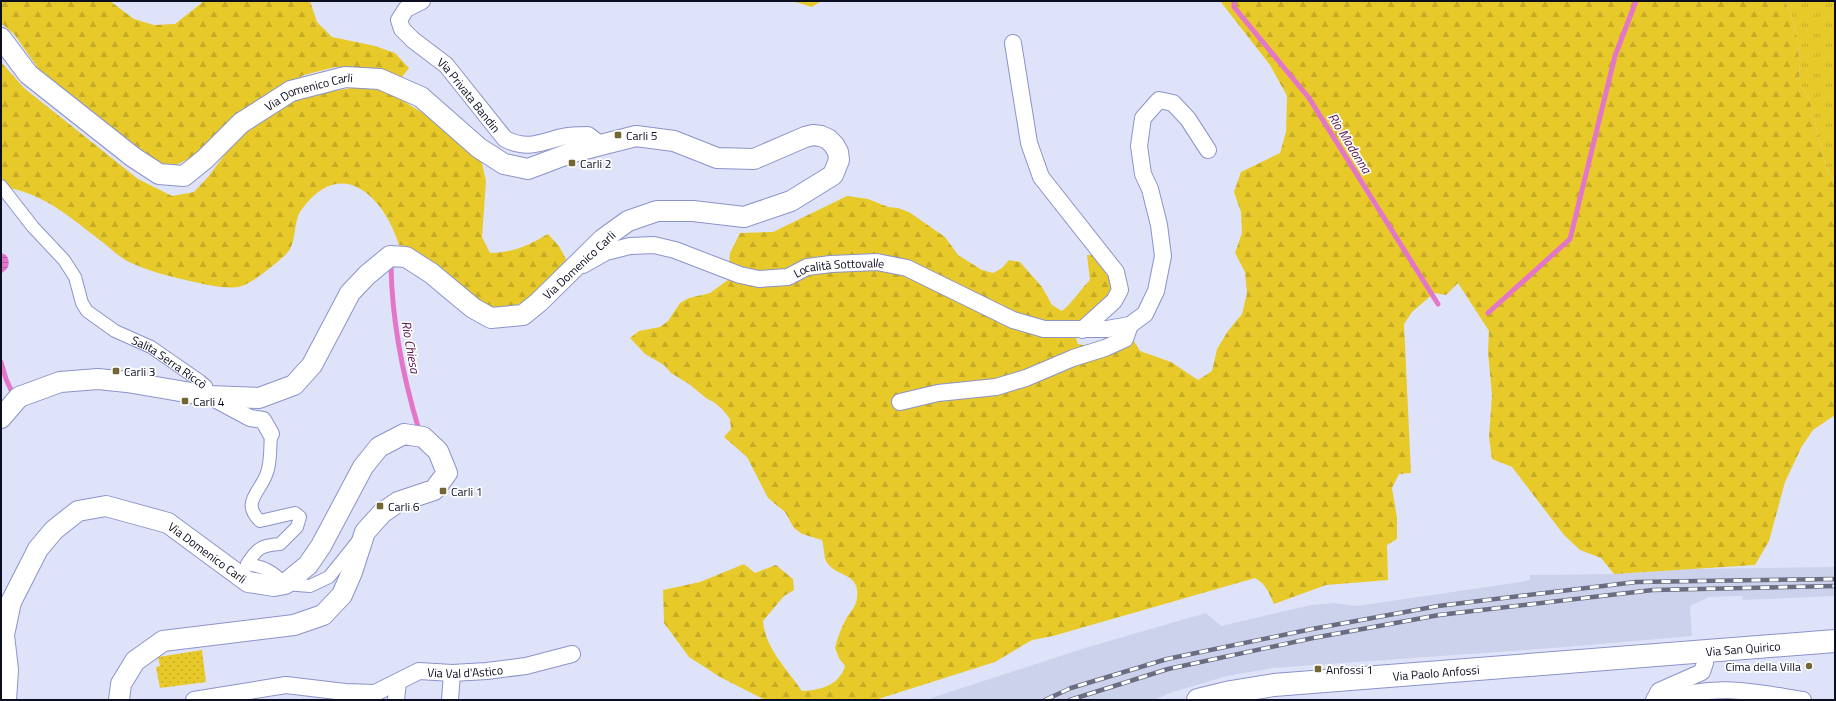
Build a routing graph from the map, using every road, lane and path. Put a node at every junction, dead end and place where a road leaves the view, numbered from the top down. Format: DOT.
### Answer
graph roads {
  1 [pos="422,1"];
  2 [pos="1,38"];
  3 [pos="1013,43"];
  4 [pos="601,145"];
  5 [pos="1208,150"];
  6 [pos="1,186"];
  7 [pos="570,271"];
  8 [pos="1130,325"];
  9 [pos="1082,330"];
  10 [pos="209,396"];
  11 [pos="900,402"];
  12 [pos="1,418"];
  13 [pos="271,434"];
  14 [pos="365,532"];
  15 [pos="285,584"];
  16 [pos="1835,642"];
  17 [pos="1704,651"];
  18 [pos="572,654"];
  19 [pos="1650,654"];
  20 [pos="452,673"];
  21 [pos="398,682"];
  22 [pos="345,696"];
  23 [pos="6,700"];
  24 [pos="119,700"];
  25 [pos="194,700"];
  26 [pos="396,700"];
  27 [pos="450,700"];
  28 [pos="1198,700"];
  29 [pos="1654,700"];
  30 [pos="1670,700"];
  31 [pos="1803,700"];
  1 -- 4 [label="street, Via Privata Bandin"];
  2 -- 4 [label="street, Via Domenico Carli"];
  3 -- 9 [label="street"];
  4 -- 7 [label="street, Via Domenico Carli"];
  5 -- 8 [label="street, Località Sottovalle"];
  6 -- 10 [label="street, Salita Serra Riccò"];
  7 -- 9 [label="street, Località Sottovalle"];
  7 -- 10 [label="street, Via Domenico Carli"];
  8 -- 9 [label="street, Località Sottovalle"];
  8 -- 11 [label="street, Località Sottovalle"];
  10 -- 12 [label="street, Via Domenico Carli"];
  10 -- 13 [label="street, Salita Serra Riccò"];
  13 -- 15 [label="street, Salita Serra Riccò"];
  14 -- 15 [label="street"];
  14 -- 15 [label="street"];
  14 -- 24 [label="street"];
  15 -- 23 [label="street, Via Domenico Carli"];
  16 -- 17 [label="main road, Via San Quirico"];
  17 -- 19 [label="main road, Via San Quirico"];
  17 -- 29 [label="street"];
  18 -- 20 [label="street, Via Val d'Astico"];
  19 -- 28 [label="main road, Via Paolo Anfossi"];
  20 -- 21 [label="street, Via Val d'Astico"];
  20 -- 27 [label="street"];
  21 -- 22 [label="street, Via Val d'Astico"];
  21 -- 26 [label="street"];
  22 -- 25 [label="street, Via Val d'Astico"];
  30 -- 31 [label="street"];
}
